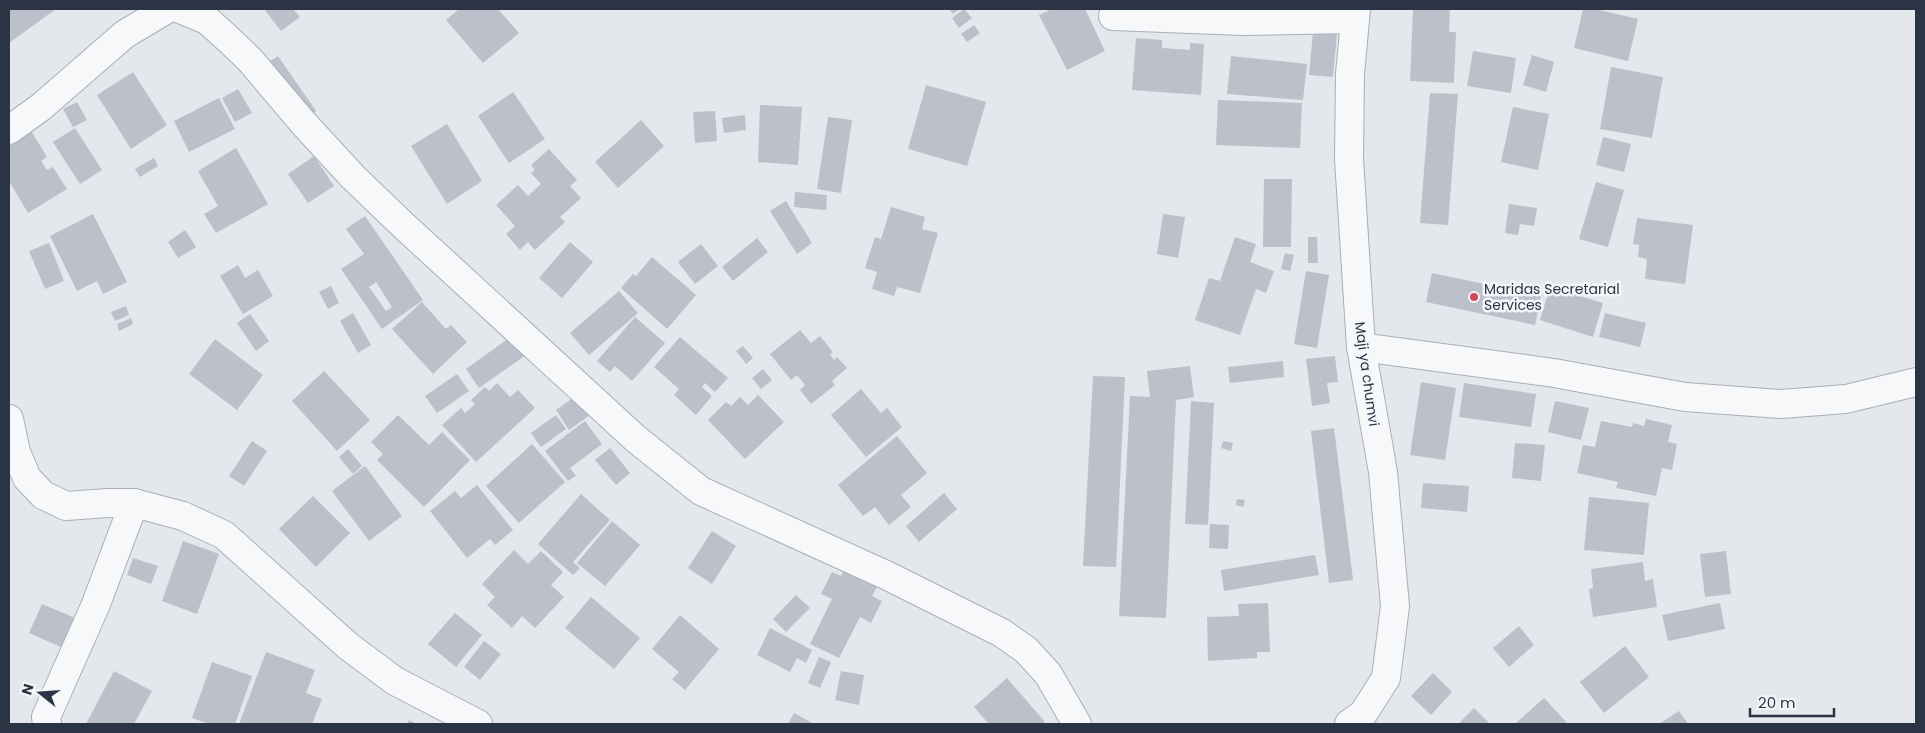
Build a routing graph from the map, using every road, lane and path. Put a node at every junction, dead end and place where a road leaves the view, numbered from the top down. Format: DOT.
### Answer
graph roads {
  1 [pos="167,9"];
  2 [pos="180,9"];
  3 [pos="1356,14"];
  4 [pos="1114,16"];
  5 [pos="9,130"];
  6 [pos="1361,347"];
  7 [pos="1916,382"];
  8 [pos="9,419"];
  9 [pos="134,503"];
  10 [pos="46,724"];
  11 [pos="478,724"];
  12 [pos="1077,724"];
  13 [pos="1349,724"];
  1 -- 5 [label="street"];
  2 -- 12 [label="street"];
  3 -- 4 [label="street"];
  3 -- 6 [label="street, Maji ya chumvi"];
  6 -- 7 [label="street"];
  6 -- 13 [label="street, Maji ya chumvi"];
  8 -- 9 [label="street"];
  9 -- 10 [label="street"];
  9 -- 11 [label="street"];
}
